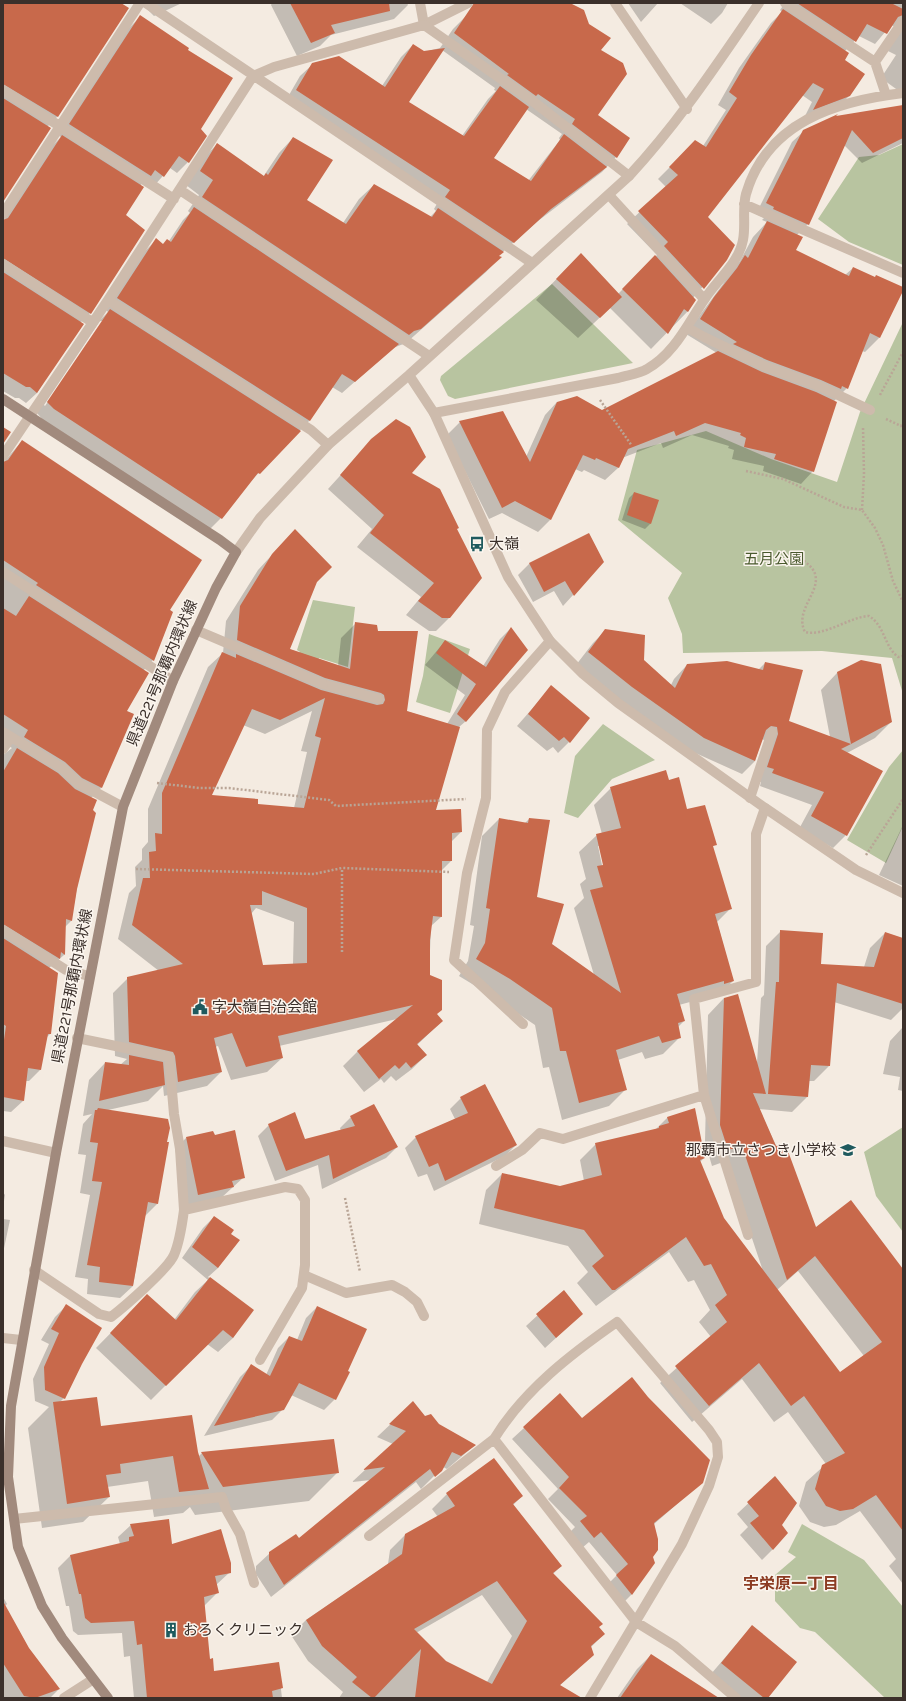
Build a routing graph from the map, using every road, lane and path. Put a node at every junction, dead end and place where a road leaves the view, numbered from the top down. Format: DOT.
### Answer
graph roads {
  1 [pos="140,3"];
  2 [pos="146,3"];
  3 [pos="420,3"];
  4 [pos="468,3"];
  5 [pos="615,3"];
  6 [pos="759,3"];
  7 [pos="785,3"];
  8 [pos="903,21"];
  9 [pos="424,25"];
  10 [pos="875,62"];
  11 [pos="253,76"];
  12 [pos="3,90"];
  13 [pos="903,93"];
  14 [pos="886,95"];
  15 [pos="687,109"];
  16 [pos="60,127"];
  17 [pos="629,176"];
  18 [pos="180,190"];
  19 [pos="609,195"];
  20 [pos="174,199"];
  21 [pos="744,204"];
  22 [pos="3,214"];
  23 [pos="532,263"];
  24 [pos="3,264"];
  25 [pos="903,274"];
  26 [pos="704,299"];
  27 [pos="108,300"];
  28 [pos="92,322"];
  29 [pos="688,328"];
  30 [pos="903,352"];
  31 [pos="429,356"];
  32 [pos="409,375"];
  33 [pos="588,383"];
  34 [pos="3,399"];
  35 [pos="870,410"];
  36 [pos="434,413"];
  37 [pos="30,416"];
  38 [pos="889,421"];
  39 [pos="903,423"];
  40 [pos="328,445"];
  41 [pos="632,446"];
  42 [pos="3,456"];
  43 [pos="746,471"];
  44 [pos="862,510"];
  45 [pos="236,552"];
  46 [pos="793,555"];
  47 [pos="3,572"];
  48 [pos="903,602"];
  49 [pos="196,630"];
  50 [pos="550,641"];
  51 [pos="903,656"];
  52 [pos="173,681"];
  53 [pos="379,699"];
  54 [pos="772,732"];
  55 [pos="7,735"];
  56 [pos="3,749"];
  57 [pos="157,783"];
  58 [pos="486,798"];
  59 [pos="750,798"];
  60 [pos="903,799"];
  61 [pos="123,807"];
  62 [pos="765,808"];
  63 [pos="342,868"];
  64 [pos="136,869"];
  65 [pos="856,870"];
  66 [pos="467,873"];
  67 [pos="903,892"];
  68 [pos="3,930"];
  69 [pos="342,952"];
  70 [pos="89,976"];
  71 [pos="523,1024"];
  72 [pos="77,1038"];
  73 [pos="704,1095"];
  74 [pos="3,1141"];
  75 [pos="56,1153"];
  76 [pos="496,1166"];
  77 [pos="345,1198"];
  78 [pos="184,1210"];
  79 [pos="748,1234"];
  80 [pos="34,1270"];
  81 [pos="304,1275"];
  82 [pos="363,1290"];
  83 [pos="424,1316"];
  84 [pos="3,1338"];
  85 [pos="21,1340"];
  86 [pos="260,1360"];
  87 [pos="494,1439"];
  88 [pos="14,1519"];
  89 [pos="369,1536"];
  90 [pos="254,1583"];
  91 [pos="636,1622"];
  92 [pos="92,1680"];
  93 [pos="64,1698"];
  94 [pos="108,1698"];
  95 [pos="590,1698"];
  96 [pos="736,1698"];
  1 -- 16 [label="street"];
  2 -- 11 [label="street"];
  3 -- 9 [label="street"];
  4 -- 9 [label="street"];
  5 -- 15 [label="street"];
  6 -- 15 [label="street"];
  7 -- 10 [label="street"];
  8 -- 10 [label="street"];
  9 -- 11 [label="street"];
  9 -- 17 [label="street"];
  10 -- 14 [label="street"];
  11 -- 18 [label="street"];
  11 -- 23 [label="street"];
  12 -- 16 [label="street"];
  13 -- 14 [label="street"];
  14 -- 21 [label="street"];
  15 -- 17 [label="street"];
  16 -- 20 [label="street"];
  16 -- 22 [label="street"];
  17 -- 19 [label="street"];
  18 -- 20 [label="street"];
  18 -- 31 [label="street"];
  19 -- 23 [label="street"];
  19 -- 26 [label="street"];
  20 -- 27 [label="street"];
  21 -- 25 [label="street"];
  21 -- 26 [label="street"];
  23 -- 31 [label="street"];
  24 -- 28 [label="street"];
  26 -- 29 [label="street"];
  27 -- 28 [label="street"];
  27 -- 40 [label="street"];
  28 -- 37 [label="street"];
  29 -- 33 [label="street"];
  29 -- 35 [label="street"];
  30 -- 35 [label="path"];
  31 -- 32 [label="street"];
  32 -- 36 [label="street"];
  32 -- 40 [label="street"];
  33 -- 36 [label="street"];
  33 -- 41 [label="path"];
  34 -- 37 [label="main road"];
  35 -- 44 [label="path"];
  36 -- 50 [label="street"];
  37 -- 42 [label="street"];
  37 -- 45 [label="main road"];
  38 -- 39 [label="path"];
  40 -- 45 [label="street"];
  43 -- 44 [label="path"];
  44 -- 48 [label="path"];
  45 -- 49 [label="main road, 県道221号那覇内環状線"];
  46 -- 51 [label="path"];
  47 -- 52 [label="street"];
  49 -- 52 [label="main road, 県道221号那覇内環状線"];
  49 -- 53 [label="street"];
  50 -- 58 [label="street"];
  50 -- 59 [label="street"];
  52 -- 61 [label="main road, 県道221号那覇内環状線"];
  54 -- 59 [label="street"];
  55 -- 56 [label="street"];
  55 -- 61 [label="street"];
  57 -- 58 [label="path"];
  58 -- 66 [label="street"];
  59 -- 62 [label="street"];
  60 -- 65 [label="path"];
  61 -- 70 [label="main road, 県道221号那覇内環状線"];
  62 -- 65 [label="street"];
  62 -- 73 [label="street"];
  63 -- 64 [label="path"];
  63 -- 66 [label="path"];
  63 -- 69 [label="path"];
  65 -- 67 [label="street"];
  66 -- 71 [label="street"];
  68 -- 70 [label="street"];
  70 -- 72 [label="main road, 県道221号那覇内環状線"];
  72 -- 75 [label="main road, 県道221号那覇内環状線"];
  72 -- 78 [label="street"];
  73 -- 76 [label="street"];
  73 -- 79 [label="street"];
  74 -- 75 [label="street"];
  75 -- 80 [label="main road, 県道221号那覇内環状線"];
  77 -- 82 [label="path"];
  78 -- 80 [label="street"];
  78 -- 81 [label="street"];
  80 -- 85 [label="main road, 県道221号那覇内環状線"];
  81 -- 82 [label="street"];
  81 -- 86 [label="street"];
  82 -- 83 [label="street"];
  84 -- 85 [label="street"];
  85 -- 88 [label="main road, 県道221号那覇内環状線"];
  87 -- 89 [label="street"];
  87 -- 91 [label="street"];
  87 -- 91 [label="street"];
  88 -- 90 [label="street"];
  88 -- 92 [label="main road, 県道221号那覇内環状線"];
  91 -- 95 [label="street"];
  91 -- 96 [label="street"];
  92 -- 93 [label="street"];
  92 -- 94 [label="main road, 県道221号那覇内環状線"];
}
